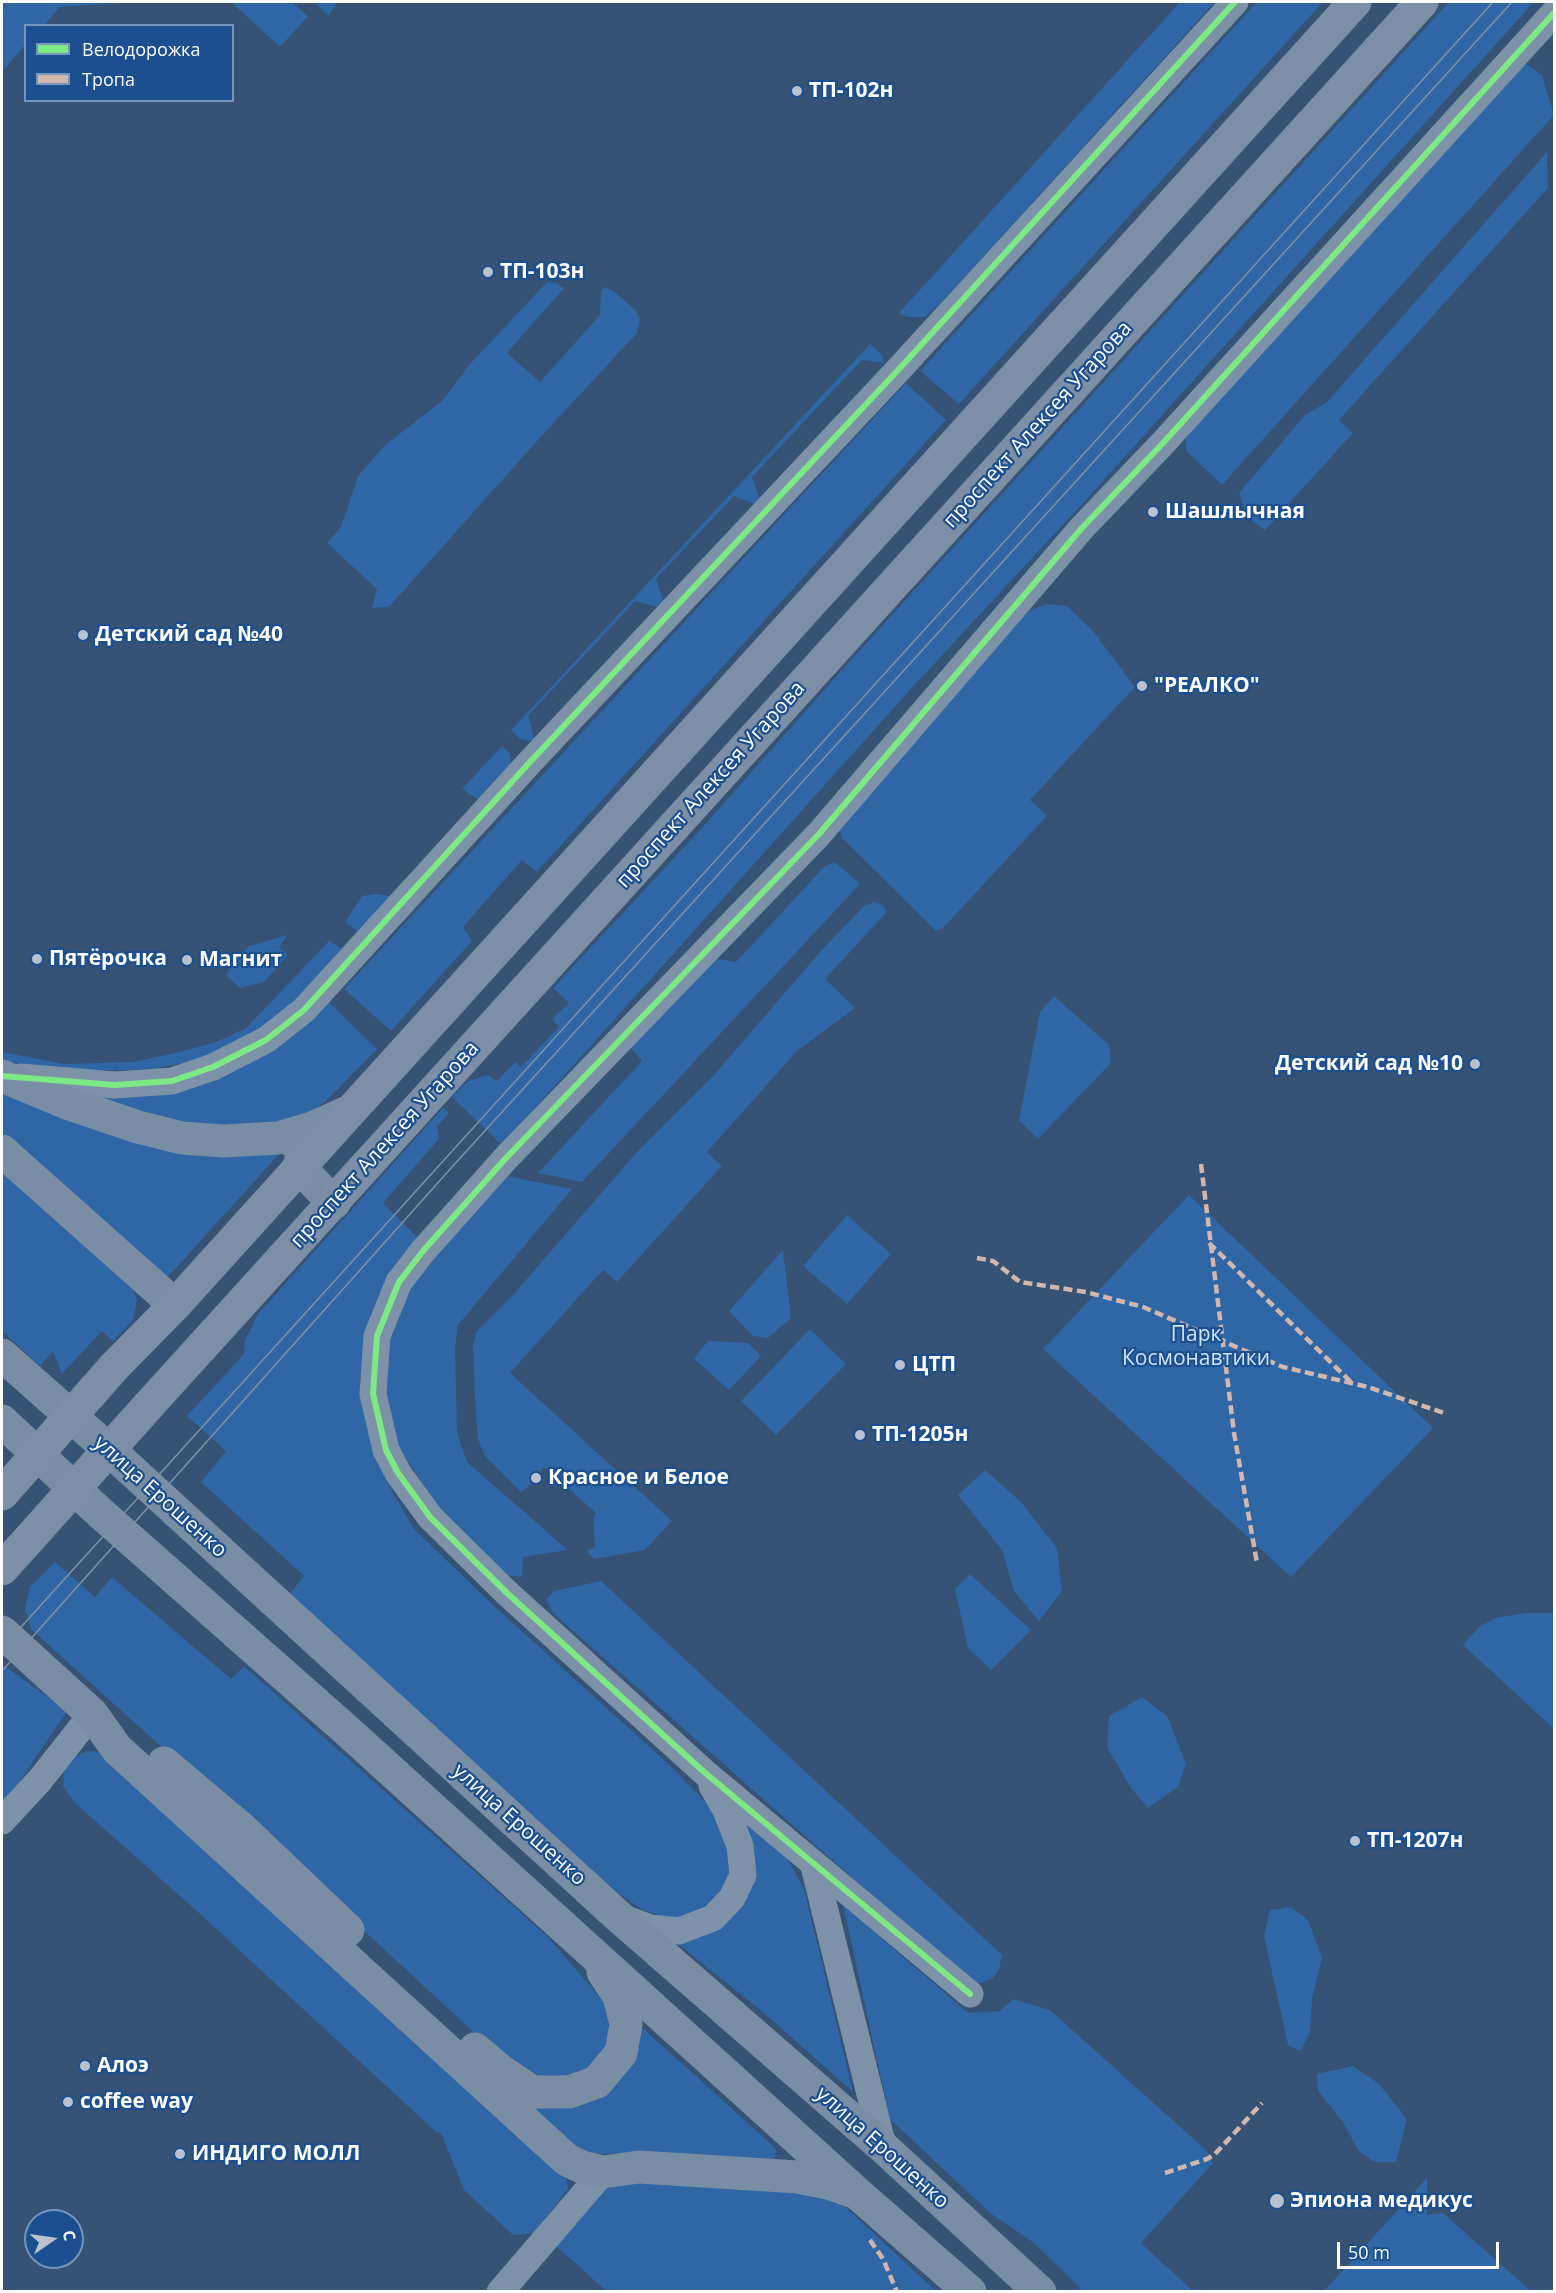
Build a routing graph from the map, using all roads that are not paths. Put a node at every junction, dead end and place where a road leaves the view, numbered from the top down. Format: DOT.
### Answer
graph roads {
  1 [pos="1235,2"];
  2 [pos="1355,2"];
  3 [pos="1422,2"];
  4 [pos="1554,13"];
  5 [pos="2,1076"];
  6 [pos="350,1111"];
  7 [pos="278,1138"];
  8 [pos="2,1151"];
  9 [pos="299,1167"];
  10 [pos="334,1203"];
  11 [pos="175,1305"];
  12 [pos="2,1354"];
  13 [pos="2,1421"];
  14 [pos="2,1494"];
  15 [pos="2,1569"];
  16 [pos="2,1632"];
  17 [pos="92,1713"];
  18 [pos="704,1772"];
  19 [pos="2,1821"];
  20 [pos="814,1866"];
  21 [pos="618,1916"];
  22 [pos="589,1950"];
  23 [pos="970,1994"];
  24 [pos="883,2147"];
  25 [pos="603,2172"];
  26 [pos="858,2194"];
  27 [pos="500,2292"];
  28 [pos="970,2292"];
  29 [pos="1040,2292"];
  1 -- 5 [label="street"];
  2 -- 6 [label="main road"];
  3 -- 10 [label="main road, проспект Алексея Угарова"];
  4 -- 18 [label="street"];
  5 -- 7 [label="main road"];
  6 -- 7 [label="main road"];
  6 -- 9 [label="main road"];
  7 -- 9 [label="main road"];
  8 -- 11 [label="main road"];
  9 -- 10 [label="main road"];
  9 -- 11 [label="main road"];
  10 -- 15 [label="main road, проспект Алексея Угарова, bridge"];
  11 -- 14 [label="main road, bridge"];
  12 -- 21 [label="main road, улица Ерошенко"];
  13 -- 22 [label="main road"];
  16 -- 17 [label="main road"];
  17 -- 19 [label="street"];
  17 -- 22 [label="main road"];
  17 -- 25 [label="main road"];
  18 -- 20 [label="street"];
  18 -- 21 [label="street"];
  20 -- 23 [label="street"];
  20 -- 24 [label="street"];
  21 -- 24 [label="main road, улица Ерошенко"];
  22 -- 26 [label="main road"];
  24 -- 29 [label="main road, улица Ерошенко"];
  25 -- 26 [label="main road"];
  25 -- 27 [label="street"];
  26 -- 28 [label="main road"];
}
